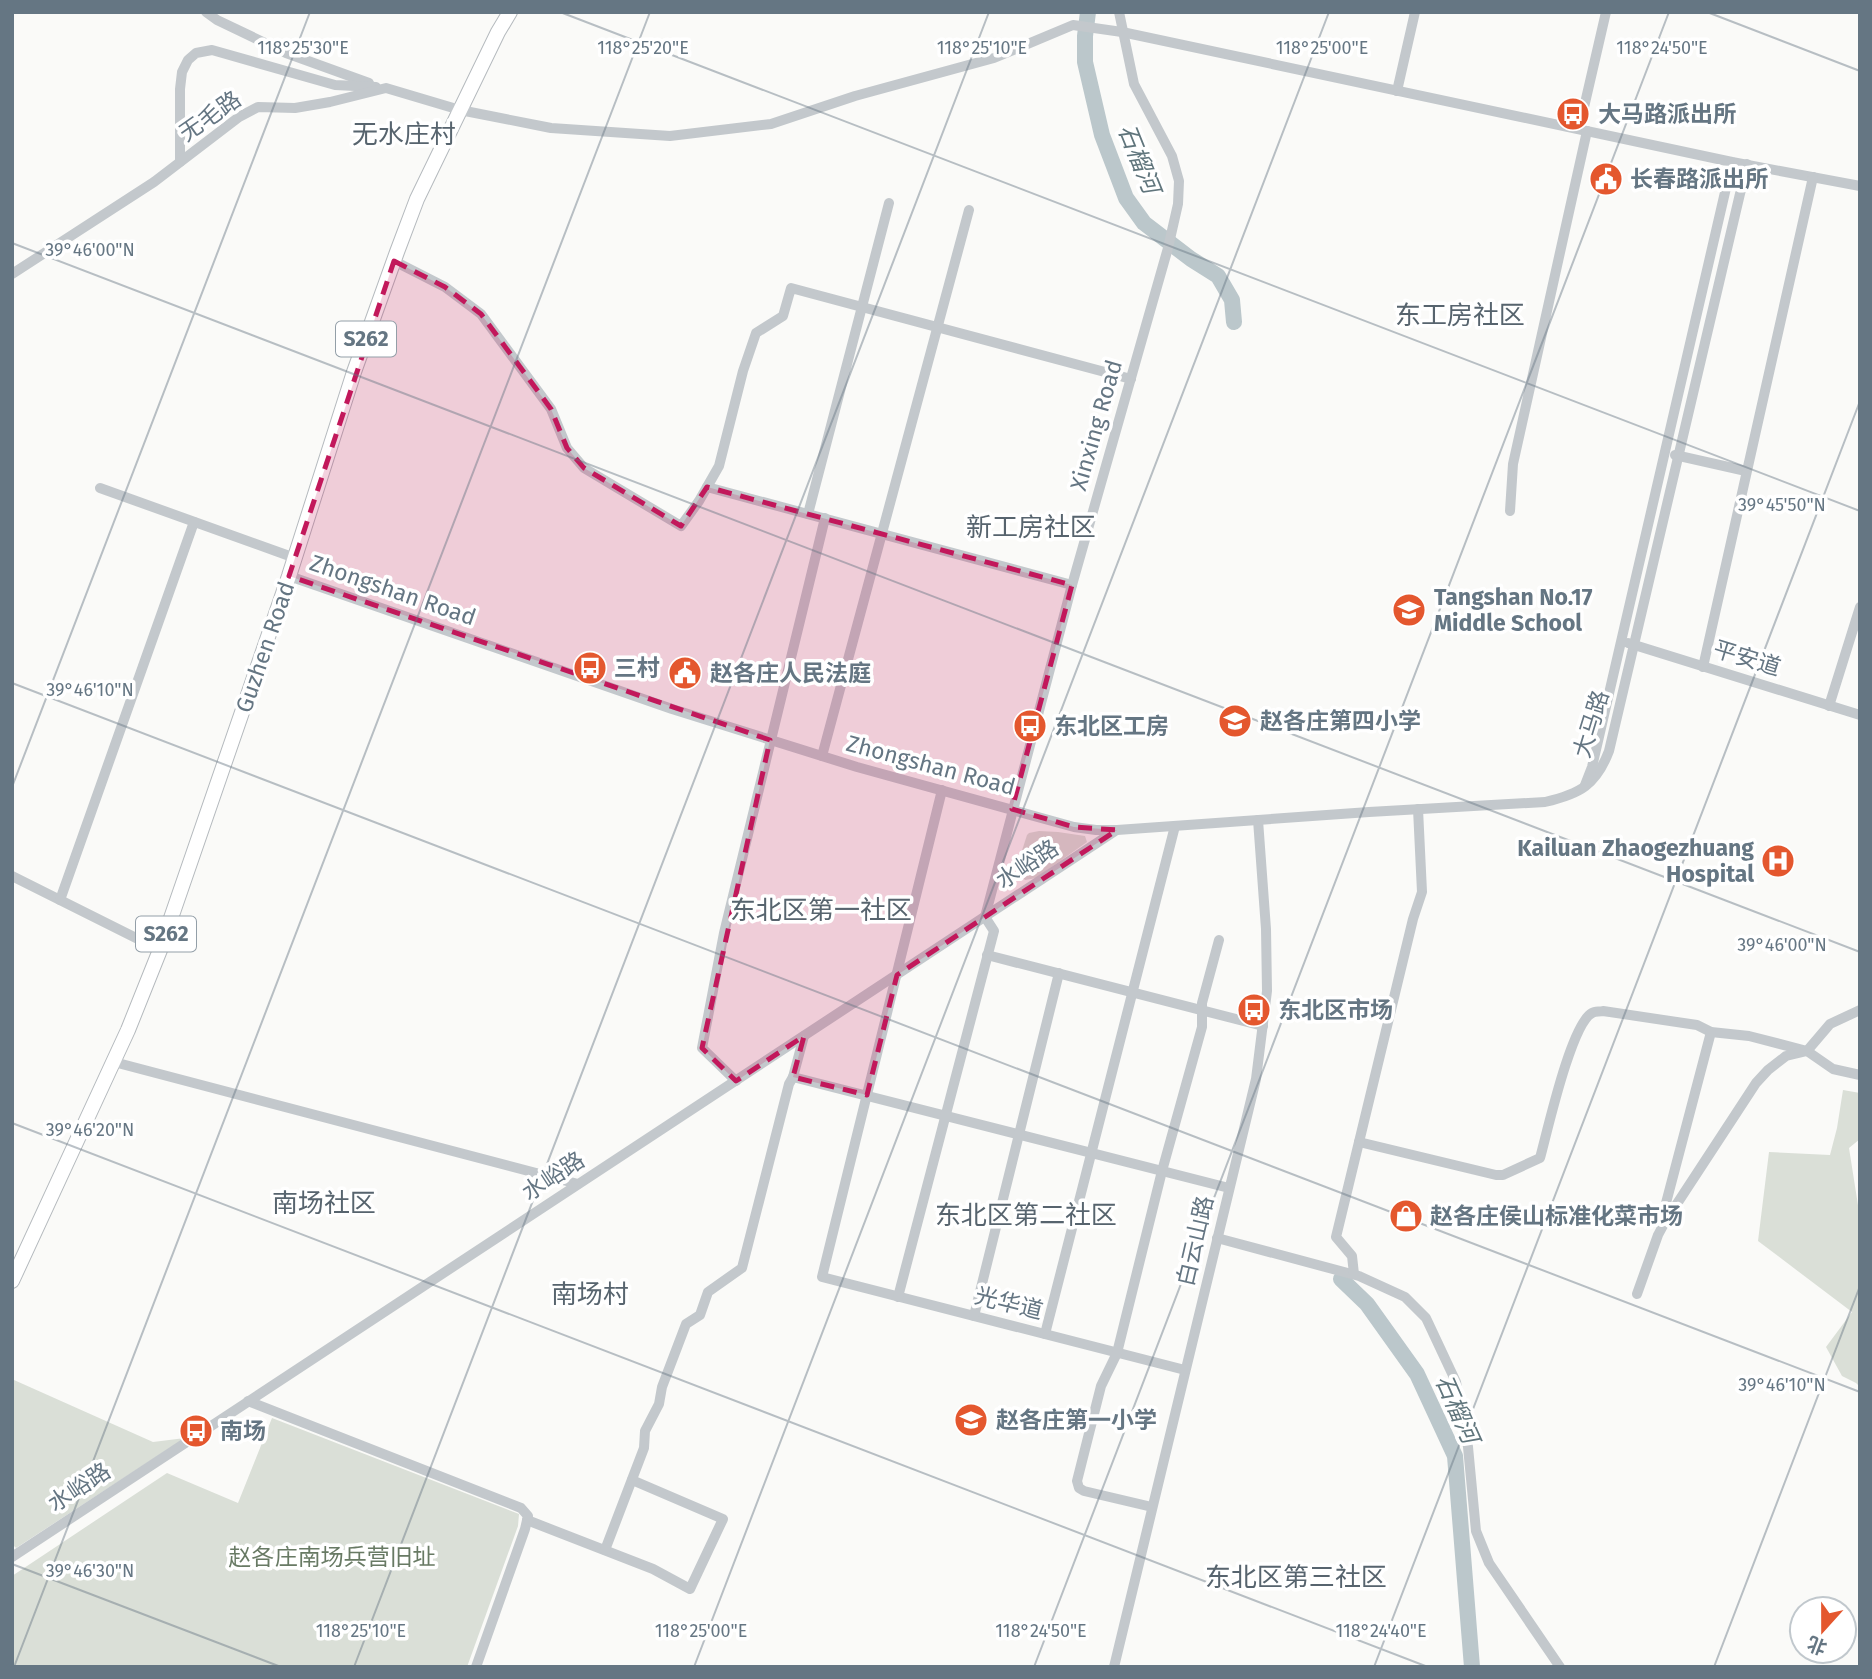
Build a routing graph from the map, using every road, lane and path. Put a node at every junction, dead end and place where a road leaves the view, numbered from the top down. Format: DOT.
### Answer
graph roads {
  1 [pos="206,12"];
  2 [pos="510,12"];
  3 [pos="1119,12"];
  4 [pos="1415,12"];
  5 [pos="1606,12"];
  6 [pos="1122,32"];
  7 [pos="386,88"];
  8 [pos="1397,91"];
  9 [pos="460,110"];
  10 [pos="1583,130"];
  11 [pos="180,162"];
  12 [pos="1732,162"];
  13 [pos="1747,164"];
  14 [pos="1813,177"];
  15 [pos="1860,186"];
  16 [pos="889,203"];
  17 [pos="969,210"];
  18 [pos="394,261"];
  19 [pos="12,274"];
  20 [pos="862,307"];
  21 [pos="937,327"];
  22 [pos="1131,379"];
  23 [pos="1665,453"];
  24 [pos="1679,456"];
  25 [pos="1746,471"];
  26 [pos="707,487"];
  27 [pos="100,488"];
  28 [pos="1510,511"];
  29 [pos="808,514"];
  30 [pos="825,518"];
  31 [pos="194,522"];
  32 [pos="881,534"];
  33 [pos="295,558"];
  34 [pos="289,576"];
  35 [pos="1072,585"];
  36 [pos="1860,607"];
  37 [pos="1622,640"];
  38 [pos="1634,646"];
  39 [pos="1703,667"];
  40 [pos="1829,706"];
  41 [pos="1860,715"];
  42 [pos="770,740"];
  43 [pos="821,756"];
  44 [pos="1584,787"];
  45 [pos="942,790"];
  46 [pos="1012,809"];
  47 [pos="1418,809"];
  48 [pos="1258,820"];
  49 [pos="1175,826"];
  50 [pos="1117,830"];
  51 [pos="12,876"];
  52 [pos="60,900"];
  53 [pos="985,917"];
  54 [pos="1219,940"];
  55 [pos="160,950"];
  56 [pos="987,955"];
  57 [pos="1059,973"];
  58 [pos="897,975"];
  59 [pos="1133,992"];
  60 [pos="1202,1010"];
  61 [pos="1860,1010"];
  62 [pos="1263,1026"];
  63 [pos="1712,1031"];
  64 [pos="804,1036"];
  65 [pos="1807,1051"];
  66 [pos="114,1062"];
  67 [pos="1860,1075"];
  68 [pos="793,1076"];
  69 [pos="736,1081"];
  70 [pos="867,1096"];
  71 [pos="946,1116"];
  72 [pos="1019,1134"];
  73 [pos="1359,1142"];
  74 [pos="1091,1153"];
  75 [pos="1162,1171"];
  76 [pos="578,1184"];
  77 [pos="1229,1188"];
  78 [pos="1658,1235"];
  79 [pos="1217,1238"];
  80 [pos="1354,1274"];
  81 [pos="12,1281"];
  82 [pos="1637,1294"];
  83 [pos="898,1297"];
  84 [pos="974,1316"];
  85 [pos="1045,1334"];
  86 [pos="1117,1353"];
  87 [pos="1185,1370"];
  88 [pos="248,1401"];
  89 [pos="632,1480"];
  90 [pos="1152,1507"];
  91 [pos="527,1520"];
  92 [pos="605,1550"];
  93 [pos="12,1557"];
  94 [pos="476,1667"];
  95 [pos="1114,1667"];
  96 [pos="1560,1667"];
  1 -- 7 [label="street"];
  2 -- 9 [label="main road, Guzhen Road / S262"];
  3 -- 6 [label="street, Xinxing Road"];
  4 -- 8 [label="street"];
  5 -- 10 [label="street"];
  6 -- 8 [label="street"];
  6 -- 9 [label="street"];
  6 -- 22 [label="street, Xinxing Road"];
  7 -- 9 [label="street"];
  7 -- 11 [label="street, 无毛路"];
  7 -- 11 [label="street"];
  8 -- 10 [label="street"];
  9 -- 18 [label="main road, Guzhen Road / S262"];
  10 -- 12 [label="street"];
  10 -- 28 [label="street"];
  11 -- 19 [label="street, 无毛路"];
  12 -- 13 [label="street"];
  12 -- 23 [label="street, 大马路"];
  13 -- 14 [label="street"];
  13 -- 24 [label="street, 大马路"];
  14 -- 15 [label="street"];
  14 -- 25 [label="street"];
  16 -- 20 [label="street"];
  17 -- 21 [label="street"];
  18 -- 26 [label="street"];
  18 -- 33 [label="main road, Guzhen Road / S262"];
  20 -- 21 [label="street"];
  20 -- 26 [label="street"];
  20 -- 29 [label="street"];
  21 -- 22 [label="street"];
  21 -- 32 [label="street"];
  22 -- 35 [label="street, Xinxing Road"];
  23 -- 24 [label="street"];
  23 -- 37 [label="street, 大马路"];
  24 -- 25 [label="street"];
  24 -- 38 [label="street, 大马路"];
  25 -- 39 [label="street"];
  26 -- 29 [label="street"];
  27 -- 31 [label="street"];
  29 -- 30 [label="street"];
  30 -- 32 [label="street"];
  30 -- 42 [label="street"];
  31 -- 33 [label="street"];
  31 -- 52 [label="street"];
  32 -- 35 [label="street"];
  32 -- 43 [label="street"];
  33 -- 34 [label="main road, Guzhen Road / S262"];
  34 -- 42 [label="street, Zhongshan Road"];
  34 -- 55 [label="main road, Guzhen Road / S262"];
  35 -- 46 [label="street, Xinxing Road"];
  36 -- 40 [label="street"];
  37 -- 38 [label="street, 平安道"];
  37 -- 44 [label="street, 大马路"];
  38 -- 39 [label="street, 平安道"];
  38 -- 44 [label="street, 大马路"];
  39 -- 40 [label="street, 平安道"];
  40 -- 41 [label="street, 平安道"];
  42 -- 43 [label="street, Zhongshan Road"];
  42 -- 69 [label="street"];
  43 -- 45 [label="street, Zhongshan Road"];
  44 -- 47 [label="street, Zhongshan Road"];
  45 -- 46 [label="street, Zhongshan Road"];
  45 -- 58 [label="street"];
  46 -- 50 [label="street, Zhongshan Road"];
  46 -- 53 [label="street, Xinxing Road"];
  47 -- 48 [label="street, Zhongshan Road"];
  47 -- 73 [label="street"];
  48 -- 49 [label="street, Zhongshan Road"];
  48 -- 62 [label="street, 白云山路"];
  49 -- 50 [label="street, Zhongshan Road"];
  49 -- 59 [label="street"];
  50 -- 53 [label="street, 水峪路"];
  51 -- 52 [label="street"];
  52 -- 55 [label="street"];
  53 -- 56 [label="street"];
  53 -- 58 [label="street, 水峪路"];
  54 -- 60 [label="street"];
  55 -- 66 [label="main road, Guzhen Road / S262"];
  56 -- 57 [label="street"];
  56 -- 71 [label="street"];
  57 -- 59 [label="street"];
  57 -- 72 [label="street"];
  58 -- 64 [label="street, 水峪路"];
  58 -- 70 [label="street"];
  59 -- 60 [label="street"];
  59 -- 74 [label="street"];
  60 -- 62 [label="street"];
  60 -- 75 [label="street"];
  61 -- 65 [label="street"];
  62 -- 77 [label="street, 白云山路"];
  63 -- 65 [label="street"];
  63 -- 73 [label="street"];
  63 -- 78 [label="street"];
  64 -- 68 [label="street"];
  64 -- 69 [label="street, 水峪路"];
  65 -- 67 [label="street"];
  65 -- 78 [label="street"];
  66 -- 76 [label="street"];
  66 -- 81 [label="main road, Guzhen Road / S262"];
  68 -- 70 [label="street"];
  68 -- 89 [label="street"];
  69 -- 76 [label="street, 水峪路"];
  70 -- 71 [label="street"];
  70 -- 83 [label="street, 光华道"];
  71 -- 72 [label="street"];
  71 -- 83 [label="street"];
  72 -- 74 [label="street"];
  72 -- 84 [label="street"];
  73 -- 80 [label="street"];
  74 -- 75 [label="street"];
  74 -- 85 [label="street"];
  75 -- 77 [label="street"];
  75 -- 86 [label="street"];
  76 -- 88 [label="street, 水峪路"];
  77 -- 79 [label="street, 白云山路"];
  78 -- 82 [label="street"];
  79 -- 80 [label="street"];
  79 -- 87 [label="street, 白云山路"];
  80 -- 96 [label="street"];
  83 -- 84 [label="street, 光华道"];
  84 -- 85 [label="street, 光华道"];
  85 -- 86 [label="street, 光华道"];
  86 -- 87 [label="street, 光华道"];
  86 -- 90 [label="street"];
  87 -- 90 [label="street, 白云山路"];
  88 -- 91 [label="street"];
  88 -- 93 [label="street, 水峪路"];
  89 -- 92 [label="street"];
  89 -- 92 [label="street"];
  90 -- 95 [label="street, 白云山路"];
  91 -- 92 [label="street"];
  91 -- 94 [label="street"];
}
